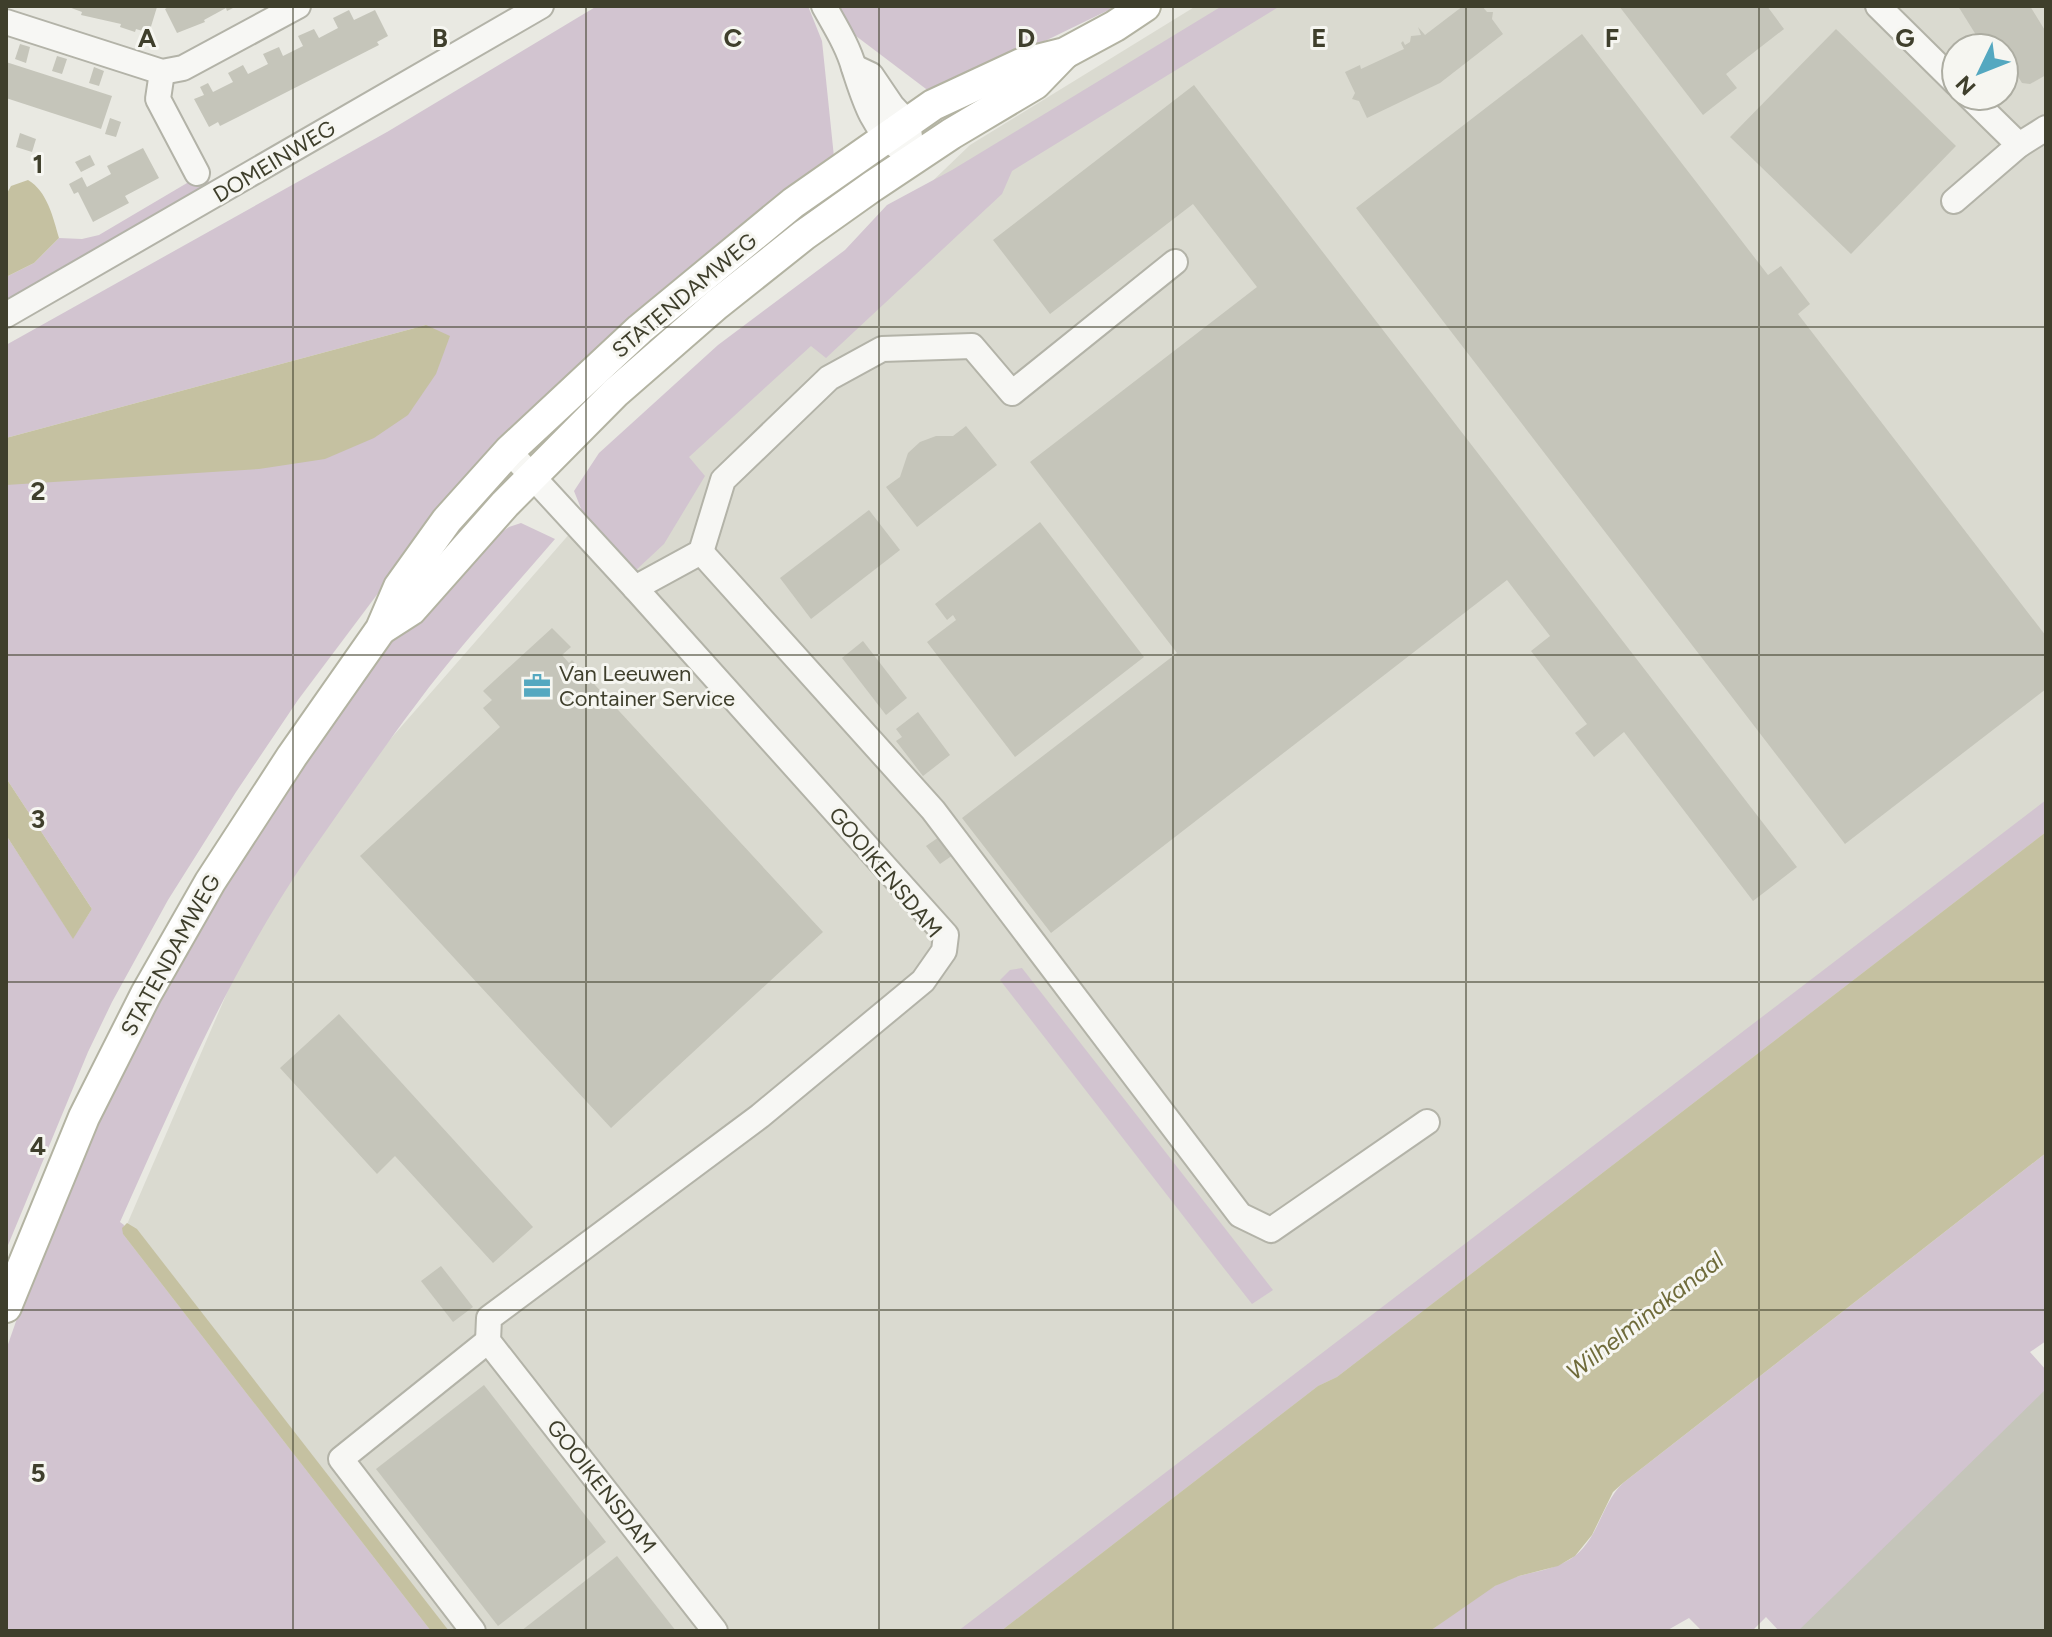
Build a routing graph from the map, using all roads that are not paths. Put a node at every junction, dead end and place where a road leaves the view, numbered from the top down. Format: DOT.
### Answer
graph roads {
  1 [pos="298,6"];
  2 [pos="541,6"];
  3 [pos="824,6"];
  4 [pos="1145,6"];
  5 [pos="1878,6"];
  6 [pos="6,22"];
  7 [pos="1065,53"];
  8 [pos="1940,67"];
  9 [pos="162,72"];
  10 [pos="1985,112"];
  11 [pos="2046,128"];
  12 [pos="897,130"];
  13 [pos="2019,145"];
  14 [pos="914,159"];
  15 [pos="197,173"];
  16 [pos="1954,201"];
  17 [pos="1175,262"];
  18 [pos="6,315"];
  19 [pos="509,451"];
  20 [pos="532,475"];
  21 [pos="701,552"];
  22 [pos="635,588"];
  23 [pos="381,629"];
  24 [pos="1427,1122"];
  25 [pos="6,1307"];
  26 [pos="489,1329"];
  27 [pos="473,1631"];
  28 [pos="715,1631"];
  1 -- 9 [label="street"];
  2 -- 18 [label="street, DOMEINWEG"];
  3 -- 12 [label="street"];
  4 -- 7 [label="main road, STATENDAMWEG"];
  5 -- 8 [label="street"];
  6 -- 9 [label="street"];
  7 -- 12 [label="main road, STATENDAMWEG"];
  7 -- 14 [label="main road, STATENDAMWEG"];
  9 -- 15 [label="street"];
  10 -- 13 [label="street"];
  11 -- 13 [label="street"];
  12 -- 14 [label="street"];
  12 -- 19 [label="main road, STATENDAMWEG"];
  13 -- 16 [label="street"];
  14 -- 20 [label="main road, STATENDAMWEG"];
  17 -- 21 [label="street"];
  19 -- 20 [label="street, GOOIKENSDAM"];
  19 -- 23 [label="main road, STATENDAMWEG"];
  20 -- 22 [label="street, GOOIKENSDAM"];
  20 -- 23 [label="main road, STATENDAMWEG"];
  21 -- 22 [label="street"];
  21 -- 24 [label="street"];
  22 -- 26 [label="street, GOOIKENSDAM"];
  23 -- 25 [label="main road, STATENDAMWEG"];
  26 -- 27 [label="street, GOOIKENSDAM"];
  26 -- 28 [label="street, GOOIKENSDAM"];
}
